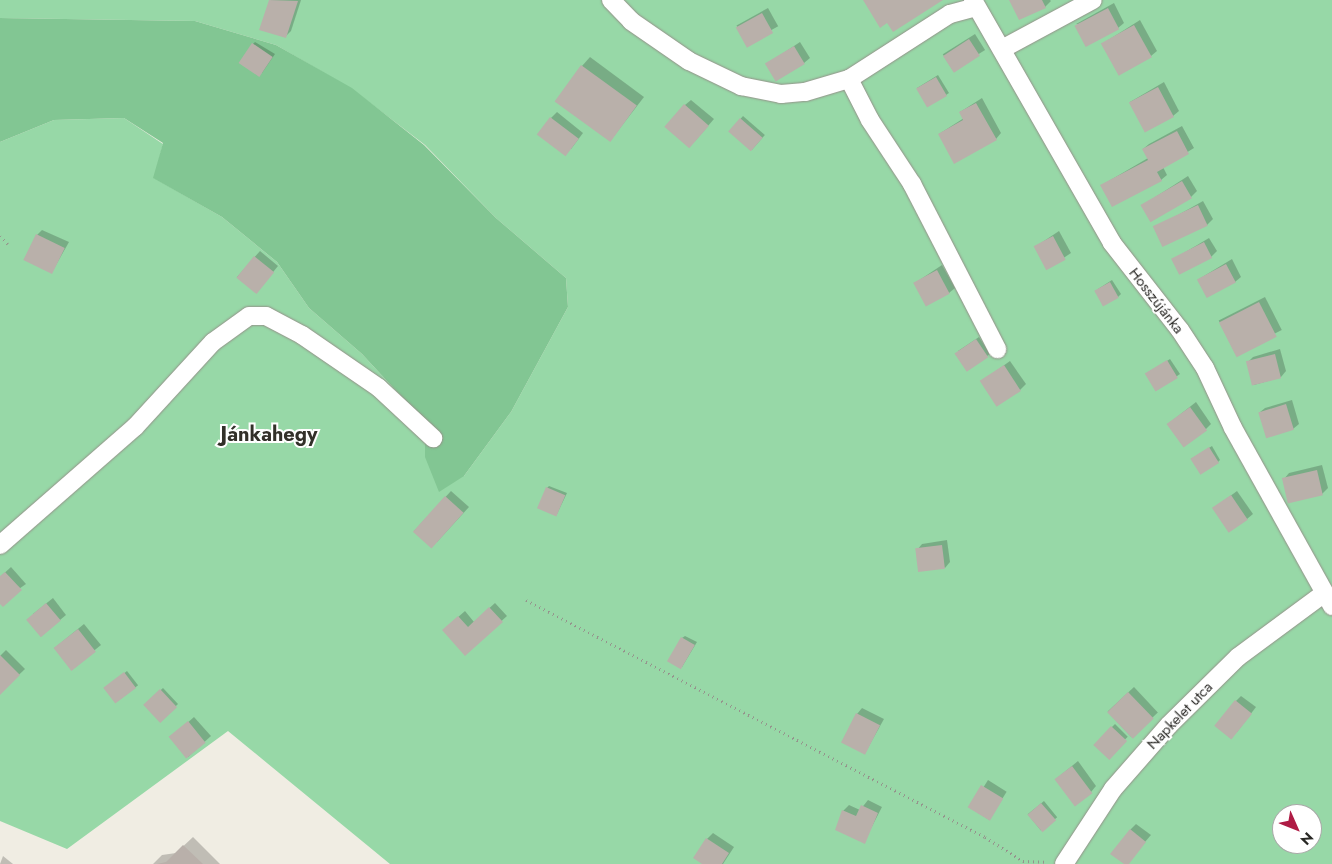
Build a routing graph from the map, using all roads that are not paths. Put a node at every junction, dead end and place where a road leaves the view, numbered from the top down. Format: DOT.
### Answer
graph roads {
  1 [pos="611,0"];
  2 [pos="1093,0"];
  3 [pos="974,4"];
  4 [pos="1002,49"];
  5 [pos="849,79"];
  6 [pos="997,348"];
  7 [pos="433,438"];
  8 [pos="0,544"];
  9 [pos="1327,600"];
  10 [pos="1060,864"];
  1 -- 5 [label="street"];
  2 -- 4 [label="street"];
  3 -- 4 [label="street, Hosszújánka"];
  3 -- 5 [label="street"];
  4 -- 9 [label="street, Hosszújánka"];
  5 -- 6 [label="street"];
  7 -- 8 [label="street"];
  9 -- 10 [label="street, Napkelet utca"];
}
